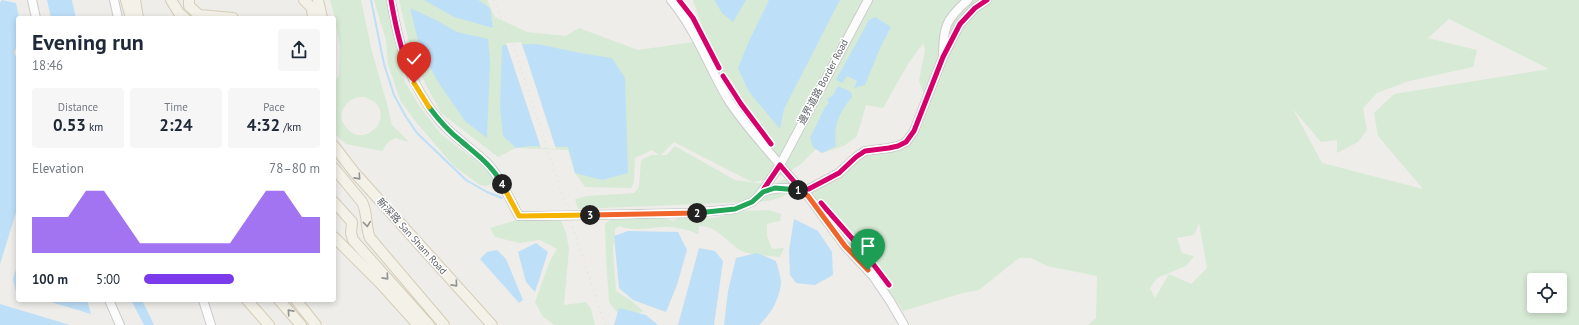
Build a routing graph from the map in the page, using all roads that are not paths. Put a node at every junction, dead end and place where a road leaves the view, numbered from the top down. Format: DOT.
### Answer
graph roads {
  1 [pos="32,0"];
  2 [pos="114,0"];
  3 [pos="126,0"];
  4 [pos="135,0"];
  5 [pos="171,0"];
  6 [pos="190,0"];
  7 [pos="304,0"];
  8 [pos="318,0"];
  9 [pos="391,0"];
  10 [pos="671,0"];
  11 [pos="868,0"];
  12 [pos="968,0"];
  13 [pos="987,0"];
  14 [pos="36,16"];
  15 [pos="118,16"];
  16 [pos="130,16"];
  17 [pos="138,16"];
  18 [pos="183,16"];
  19 [pos="210,16"];
  20 [pos="313,16"];
  21 [pos="322,16"];
  22 [pos="943,57"];
  23 [pos="336,149"];
  24 [pos="780,165"];
  25 [pos="336,170"];
  26 [pos="763,192"];
  27 [pos="803,192"];
  28 [pos="336,204"];
  29 [pos="336,239"];
  30 [pos="110,302"];
  31 [pos="204,302"];
  32 [pos="249,302"];
  33 [pos="281,302"];
  34 [pos="298,302"];
  35 [pos="120,325"];
  36 [pos="211,325"];
  37 [pos="269,325"];
  38 [pos="302,325"];
  39 [pos="316,325"];
  40 [pos="418,325"];
  41 [pos="429,325"];
  42 [pos="444,325"];
  43 [pos="492,325"];
  44 [pos="904,325"];
  1 -- 14 [label="street"];
  2 -- 15 [label="street"];
  3 -- 16 [label="main road"];
  4 -- 17 [label="main road"];
  5 -- 18 [label="main road"];
  6 -- 19 [label="main road"];
  7 -- 20 [label="main road"];
  8 -- 21 [label="main road"];
  9 -- 26 [label="street"];
  10 -- 24 [label="street"];
  11 -- 24 [label="street, 邊界道路 Border Road"];
  12 -- 22 [label="street"];
  13 -- 22 [label="street"];
  22 -- 27 [label="street"];
  23 -- 43 [label="main road, 新深路 San Sham Road, one-way"];
  24 -- 26 [label="street, 邊界道路 Border Road"];
  24 -- 27 [label="street"];
  25 -- 42 [label="main road, 新深路 San Sham Road, one-way"];
  26 -- 27 [label="street"];
  27 -- 44 [label="street"];
  28 -- 41 [label="main road, one-way"];
  29 -- 40 [label="main road"];
  30 -- 35 [label="street"];
  31 -- 36 [label="street"];
  32 -- 37 [label="main road"];
  38 -- 33 [label="main road, one-way"];
  34 -- 39 [label="main road"];
}
